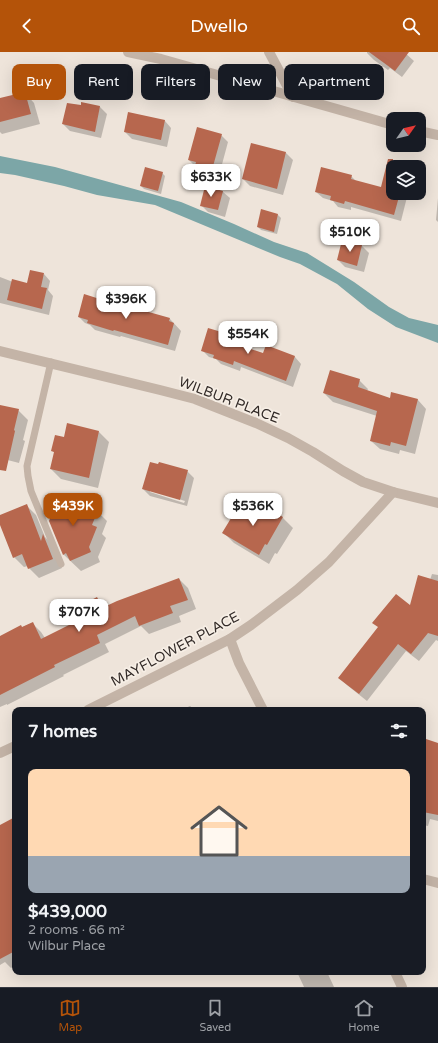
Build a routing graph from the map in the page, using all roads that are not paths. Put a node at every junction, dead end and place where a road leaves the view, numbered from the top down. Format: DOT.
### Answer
graph roads {
  1 [pos="128,52"];
  2 [pos="269,52"];
  3 [pos="284,80"];
  4 [pos="284,94"];
  5 [pos="304,100"];
  6 [pos="386,123"];
  7 [pos="426,132"];
  8 [pos="438,135"];
  9 [pos="0,350"];
  10 [pos="50,362"];
  11 [pos="393,492"];
  12 [pos="438,503"];
  13 [pos="61,564"];
  14 [pos="230,639"];
  15 [pos="94,707"];
  16 [pos="261,707"];
  17 [pos="12,747"];
  18 [pos="0,753"];
  19 [pos="426,880"];
  20 [pos="438,883"];
  21 [pos="396,975"];
  22 [pos="402,987"];
  1 -- 4 [label="street"];
  2 -- 3 [label="street"];
  5 -- 6 [label="street"];
  7 -- 8 [label="street"];
  9 -- 10 [label="street, WILBUR PLACE"];
  10 -- 11 [label="street, WILBUR PLACE"];
  10 -- 13 [label="lane"];
  11 -- 12 [label="street, WILBUR PLACE"];
  11 -- 14 [label="street, MAYFLOWER PLACE"];
  14 -- 15 [label="street, MAYFLOWER PLACE"];
  14 -- 16 [label="street"];
  17 -- 18 [label="street"];
  19 -- 20 [label="street"];
  21 -- 22 [label="street"];
}
